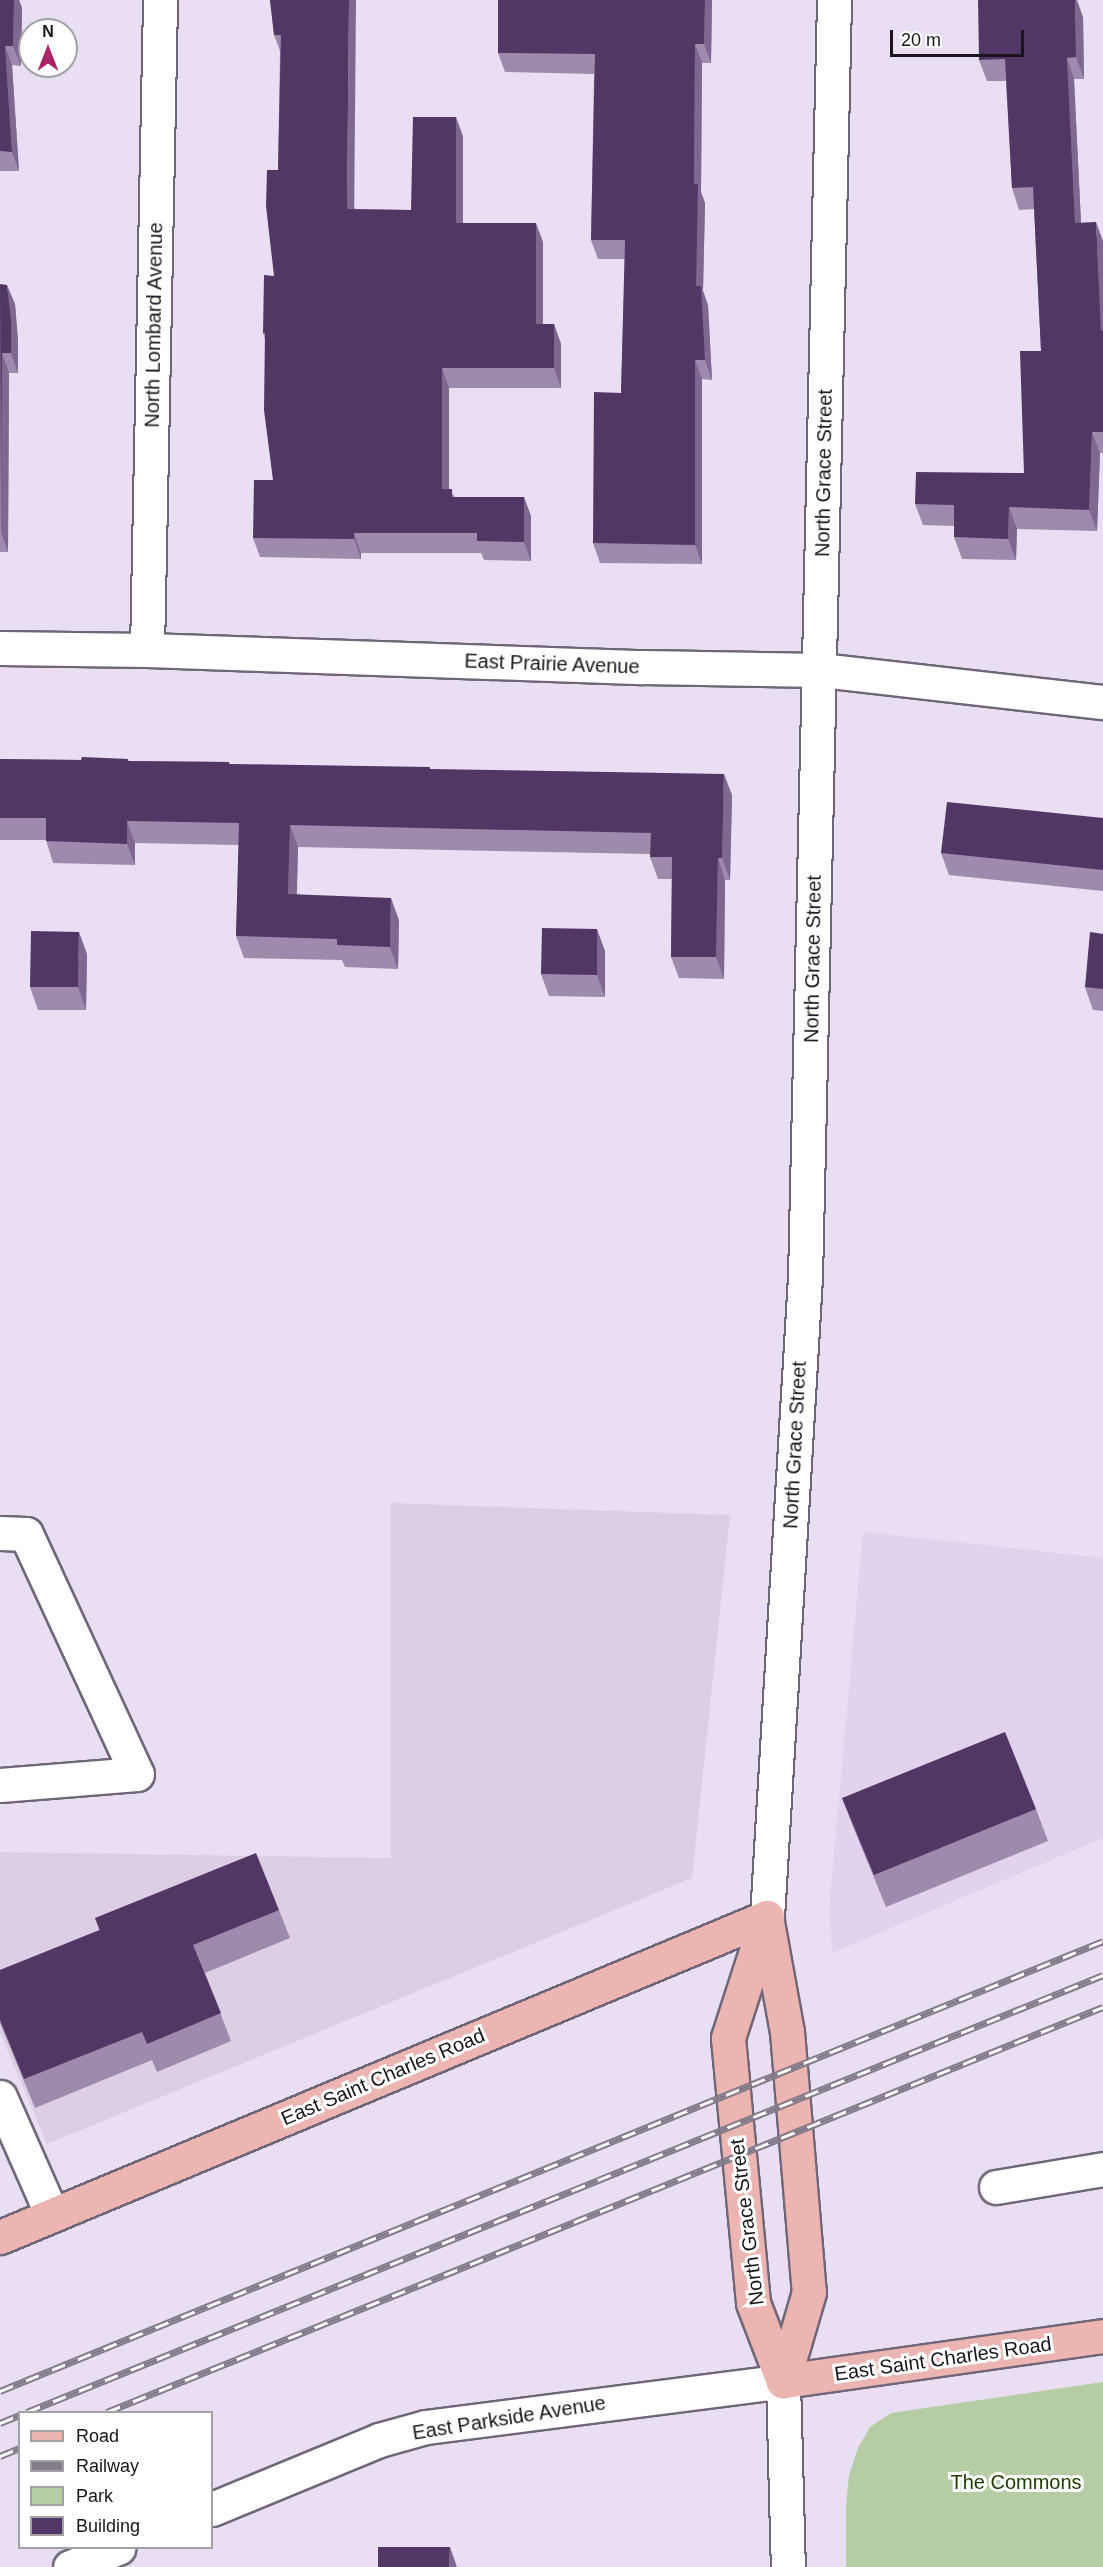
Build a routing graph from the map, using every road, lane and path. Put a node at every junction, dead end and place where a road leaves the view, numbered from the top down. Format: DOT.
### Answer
graph roads {
  1 [pos="160,0"];
  2 [pos="834,0"];
  3 [pos="0,648"];
  4 [pos="147,650"];
  5 [pos="820,670"];
  6 [pos="1103,702"];
  7 [pos="0,1533"];
  8 [pos="0,1785"];
  9 [pos="767,1917"];
  10 [pos="0,2097"];
  11 [pos="1103,2169"];
  12 [pos="996,2187"];
  13 [pos="52,2216"];
  14 [pos="0,2237"];
  15 [pos="1103,2336"];
  16 [pos="783,2381"];
  17 [pos="213,2509"];
  18 [pos="113,2549"];
  19 [pos="70,2567"];
  20 [pos="788,2567"];
  1 -- 4 [label="street, North Lombard Avenue"];
  2 -- 5 [label="street, North Grace Street"];
  3 -- 4 [label="street, East Prairie Avenue"];
  4 -- 5 [label="street, East Prairie Avenue"];
  5 -- 6 [label="street, East Prairie Avenue"];
  5 -- 9 [label="street, North Grace Street"];
  7 -- 8 [label="street"];
  9 -- 13 [label="main road, East Saint Charles Road"];
  9 -- 16 [label="main road, North Grace Street"];
  9 -- 16 [label="main road, North Grace Street"];
  10 -- 13 [label="street"];
  11 -- 12 [label="street"];
  13 -- 14 [label="main road, East Saint Charles Road"];
  15 -- 16 [label="main road, East Saint Charles Road"];
  16 -- 17 [label="street, East Parkside Avenue"];
  16 -- 20 [label="street"];
  18 -- 19 [label="street"];
}
